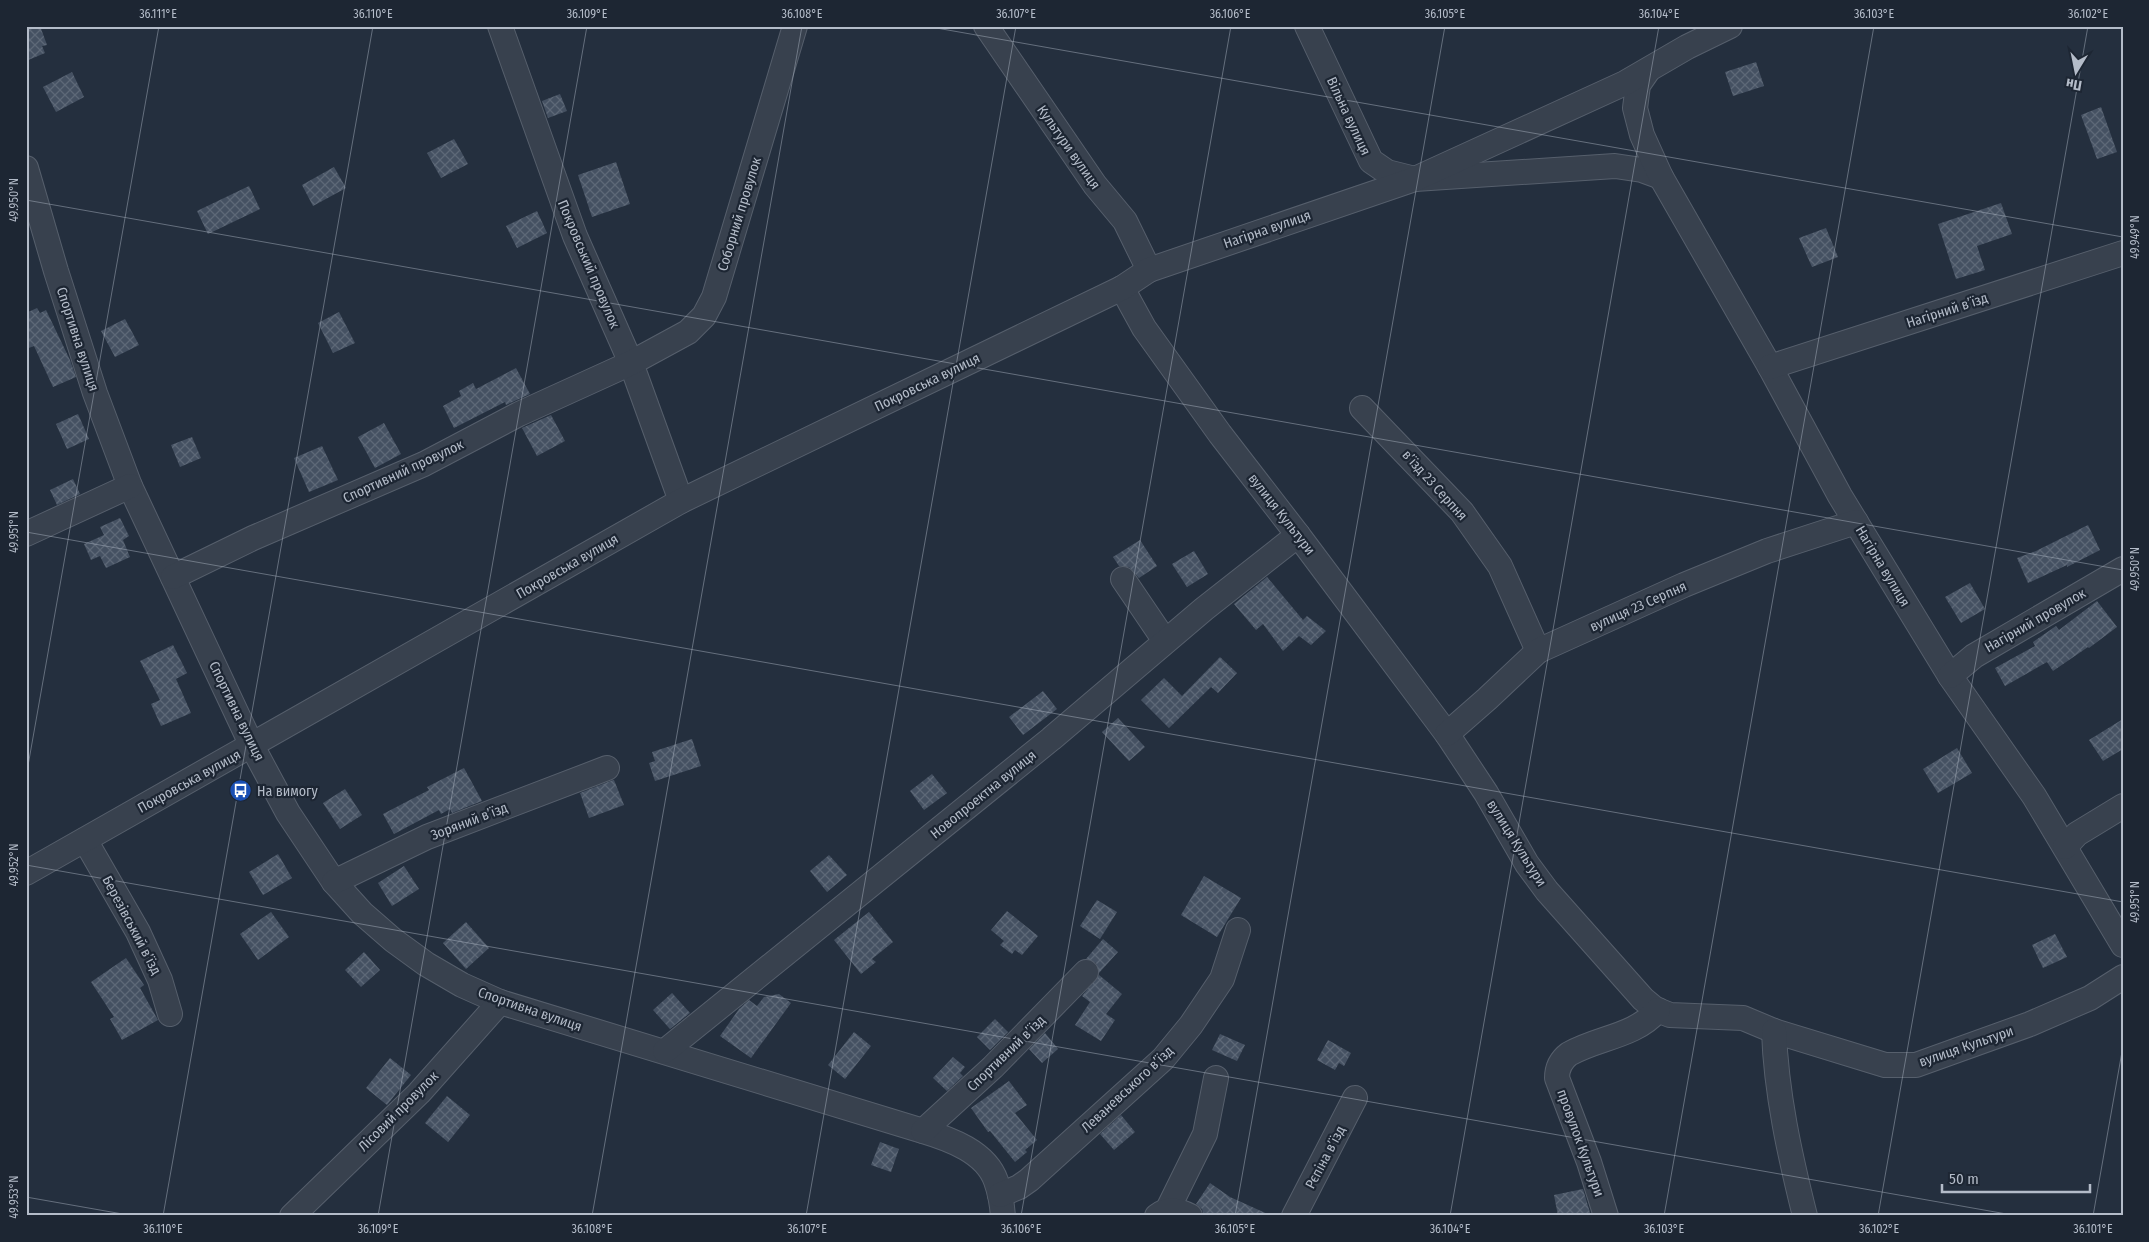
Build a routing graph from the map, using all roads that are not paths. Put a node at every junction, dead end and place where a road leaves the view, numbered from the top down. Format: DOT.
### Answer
graph roads {
  1 [pos="500,26"];
  2 [pos="795,26"];
  3 [pos="986,26"];
  4 [pos="1307,26"];
  5 [pos="1730,26"];
  6 [pos="1646,72"];
  7 [pos="26,168"];
  8 [pos="1661,176"];
  9 [pos="1416,179"];
  10 [pos="2123,252"];
  11 [pos="1149,270"];
  12 [pos="1122,288"];
  13 [pos="631,363"];
  14 [pos="1770,367"];
  15 [pos="1362,408"];
  16 [pos="130,486"];
  17 [pos="681,501"];
  18 [pos="1856,522"];
  19 [pos="26,534"];
  20 [pos="1298,535"];
  21 [pos="2123,568"];
  22 [pos="173,577"];
  23 [pos="1123,579"];
  24 [pos="1165,641"];
  25 [pos="1538,651"];
  26 [pos="1950,676"];
  27 [pos="1447,734"];
  28 [pos="252,746"];
  29 [pos="607,768"];
  30 [pos="2123,806"];
  31 [pos="85,840"];
  32 [pos="2066,847"];
  33 [pos="26,873"];
  34 [pos="334,882"];
  35 [pos="1238,930"];
  36 [pos="2123,945"];
  37 [pos="1086,972"];
  38 [pos="2123,977"];
  39 [pos="500,1002"];
  40 [pos="1658,1010"];
  41 [pos="170,1014"];
  42 [pos="1774,1031"];
  43 [pos="665,1051"];
  44 [pos="1216,1078"];
  45 [pos="1355,1098"];
  46 [pos="923,1131"];
  47 [pos="1002,1205"];
  48 [pos="1162,1213"];
  49 [pos="292,1216"];
  50 [pos="1190,1216"];
  51 [pos="1294,1216"];
  52 [pos="1606,1216"];
  53 [pos="1805,1216"];
  1 -- 13 [label="street, Покровський провулок"];
  2 -- 13 [label="street, Соборний провулок"];
  3 -- 11 [label="street, Культури вулиця"];
  4 -- 9 [label="street, Вільна вулиця"];
  5 -- 6 [label="street, Нагірна вулиця"];
  6 -- 8 [label="street, Нагірна вулиця"];
  6 -- 9 [label="street, Нагірна вулиця"];
  7 -- 16 [label="street, Спортивна вулиця"];
  8 -- 9 [label="street, Нагірна вулиця"];
  8 -- 14 [label="street, Нагірна вулиця"];
  9 -- 11 [label="street, Нагірна вулиця"];
  10 -- 14 [label="street, Нагірний в’їзд"];
  11 -- 12 [label="street, Нагірна вулиця"];
  12 -- 17 [label="street, Покровська вулиця"];
  12 -- 20 [label="street, вулиця Культури"];
  13 -- 17 [label="street, Покровський провулок"];
  13 -- 22 [label="street, Спортивний провулок"];
  14 -- 18 [label="street, Нагірна вулиця"];
  15 -- 25 [label="street, в’їзд 23 Серпня"];
  16 -- 19 [label="street"];
  16 -- 22 [label="street, Спортивна вулиця"];
  17 -- 28 [label="street, Покровська вулиця"];
  18 -- 25 [label="street, вулиця 23 Серпня"];
  18 -- 26 [label="street, Нагірна вулиця"];
  20 -- 24 [label="street, Новопроектна вулиця"];
  20 -- 27 [label="street, вулиця Культури"];
  21 -- 26 [label="street, Нагірний провулок"];
  22 -- 28 [label="street, Спортивна вулиця"];
  23 -- 24 [label="street"];
  24 -- 43 [label="street, Новопроектна вулиця"];
  25 -- 27 [label="street, вулиця 23 Серпня"];
  26 -- 32 [label="street, Нагірна вулиця"];
  27 -- 40 [label="street, вулиця Культури"];
  28 -- 31 [label="street, Покровська вулиця"];
  28 -- 34 [label="street, Спортивна вулиця"];
  29 -- 34 [label="street, Зоряний в’їзд"];
  30 -- 32 [label="street"];
  31 -- 33 [label="street, Покровська вулиця"];
  31 -- 41 [label="street, Березівський в’їзд"];
  32 -- 36 [label="street, Нагірна вулиця"];
  34 -- 39 [label="street, Спортивна вулиця"];
  35 -- 47 [label="street, Леваневського в’їзд"];
  37 -- 46 [label="street, Спортивний в’їзд"];
  38 -- 42 [label="street, вулиця Культури"];
  39 -- 43 [label="street, Спортивна вулиця"];
  39 -- 49 [label="street, Лісовий провулок"];
  40 -- 42 [label="street, вулиця Культури"];
  40 -- 52 [label="street, провулок Культури"];
  42 -- 53 [label="street"];
  43 -- 46 [label="street, Спортивна вулиця"];
  44 -- 48 [label="street"];
  45 -- 51 [label="street, Рєпіна в’їзд"];
  46 -- 47 [label="street, Спортивна вулиця"];
  48 -- 50 [label="street"];
}
